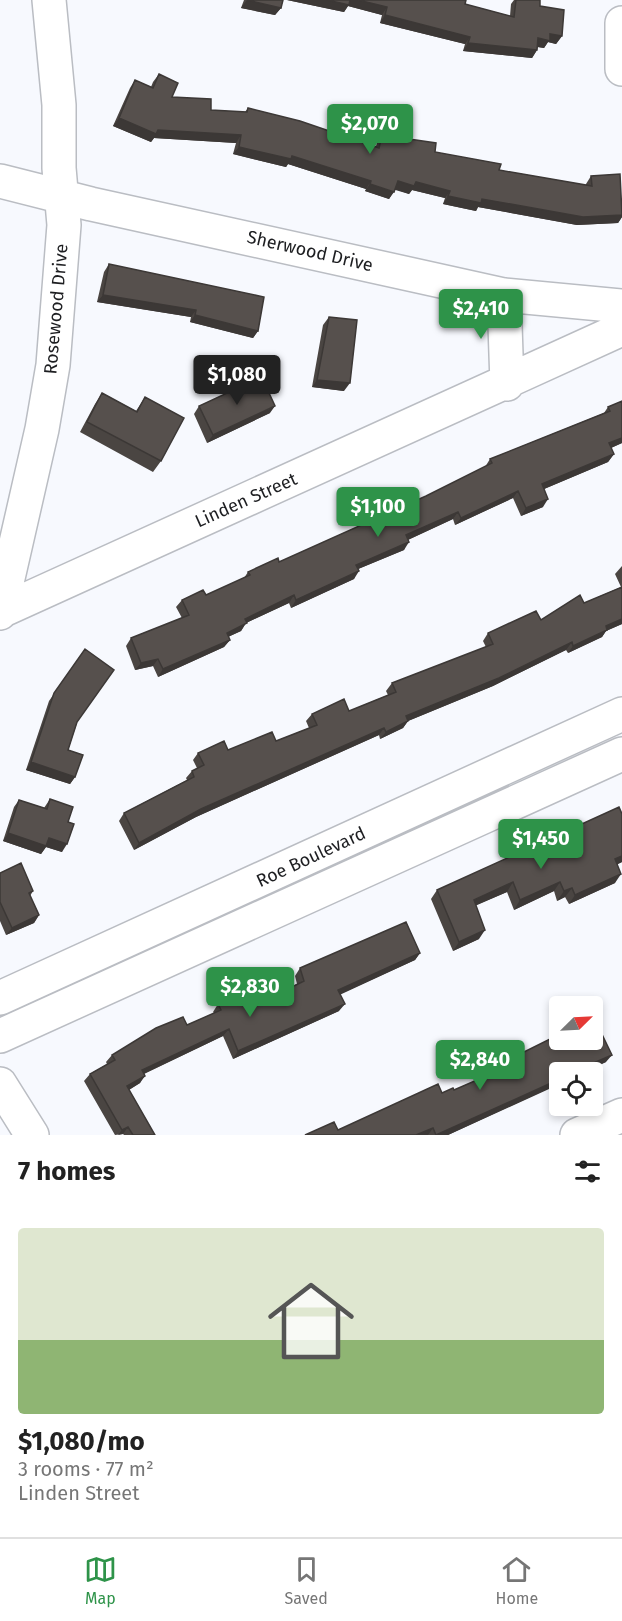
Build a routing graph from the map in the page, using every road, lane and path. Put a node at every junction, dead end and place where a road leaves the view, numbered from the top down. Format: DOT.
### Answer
graph roads {
  1 [pos="49,0"];
  2 [pos="622,22"];
  3 [pos="622,69"];
  4 [pos="0,181"];
  5 [pos="61,195"];
  6 [pos="504,296"];
  7 [pos="622,306"];
  8 [pos="622,329"];
  9 [pos="507,384"];
  10 [pos="0,612"];
  11 [pos="620,718"];
  12 [pos="622,754"];
  13 [pos="0,998"];
  14 [pos="0,1036"];
  15 [pos="0,1084"];
  16 [pos="622,1115"];
  17 [pos="32,1135"];
  18 [pos="578,1135"];
  1 -- 5 [label="street, Rosewood Drive"];
  2 -- 3 [label="street"];
  4 -- 5 [label="street, Sherwood Drive"];
  5 -- 6 [label="street, Sherwood Drive"];
  5 -- 10 [label="street, Rosewood Drive"];
  6 -- 7 [label="street, Sherwood Drive"];
  6 -- 9 [label="street"];
  8 -- 9 [label="street, Linden Street"];
  9 -- 10 [label="street, Linden Street"];
  11 -- 13 [label="street, Roe Boulevard"];
  12 -- 14 [label="street, Roe Boulevard"];
  15 -- 17 [label="street"];
  16 -- 18 [label="street"];
}
